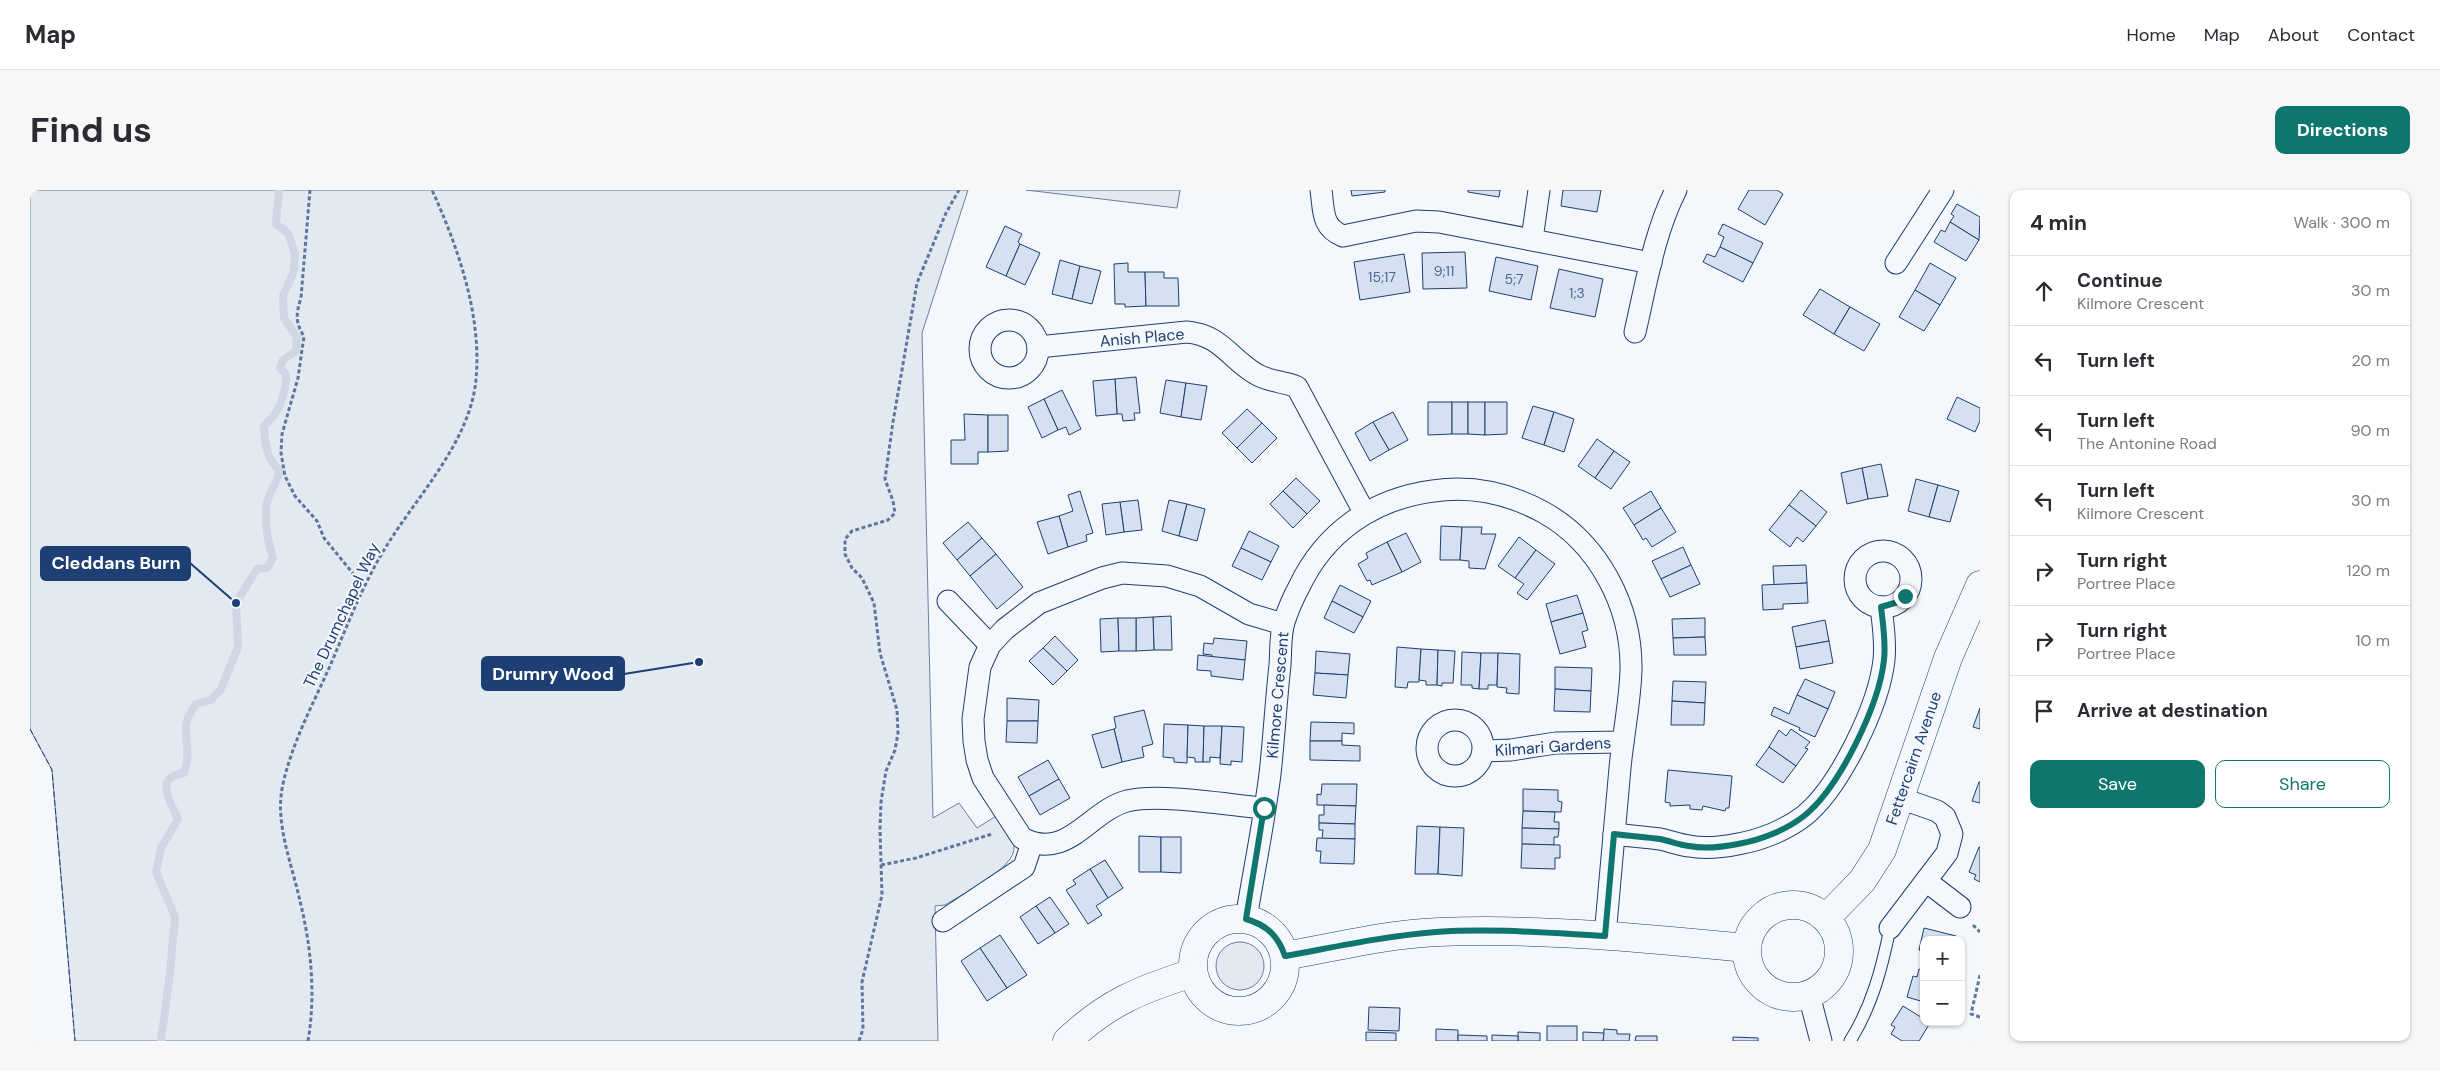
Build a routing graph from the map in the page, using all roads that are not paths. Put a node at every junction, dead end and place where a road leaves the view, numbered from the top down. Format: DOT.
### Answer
graph roads {
  1 [pos="1322,190"];
  2 [pos="1540,190"];
  3 [pos="1676,190"];
  4 [pos="1943,190"];
  5 [pos="1532,240"];
  6 [pos="1651,263"];
  7 [pos="1896,263"];
  8 [pos="1635,332"];
  9 [pos="1038,347"];
  10 [pos="1364,512"];
  11 [pos="1980,585"];
  12 [pos="948,601"];
  13 [pos="1881,607"];
  14 [pos="1283,624"];
  15 [pos="990,645"];
  16 [pos="1623,742"];
  17 [pos="1483,751"];
  18 [pos="1900,798"];
  19 [pos="1264,808"];
  20 [pos="1614,834"];
  21 [pos="1032,843"];
  22 [pos="1926,881"];
  23 [pos="1960,907"];
  24 [pos="1826,918"];
  25 [pos="1246,919"];
  26 [pos="943,921"];
  27 [pos="1890,928"];
  28 [pos="1605,936"];
  29 [pos="1746,948"];
  30 [pos="1285,956"];
  31 [pos="1193,973"];
  32 [pos="1809,995"];
  33 [pos="1067,1041"];
  34 [pos="1821,1041"];
  35 [pos="1850,1041"];
  1 -- 5 [label="street"];
  2 -- 5 [label="street"];
  3 -- 6 [label="street"];
  4 -- 7 [label="street"];
  5 -- 6 [label="street"];
  6 -- 8 [label="street"];
  9 -- 10 [label="street, Anish Place"];
  10 -- 14 [label="street, Kilmore Crescent"];
  10 -- 16 [label="street, Kilmore Crescent"];
  11 -- 18 [label="street, Fettercairn Avenue"];
  12 -- 15 [label="street"];
  13 -- 20 [label="street"];
  14 -- 15 [label="street"];
  14 -- 19 [label="street, Kilmore Crescent"];
  15 -- 21 [label="street"];
  16 -- 17 [label="street, Kilmari Gardens"];
  16 -- 20 [label="street, Kilmore Crescent"];
  18 -- 22 [label="street"];
  18 -- 24 [label="street, Fettercairn Avenue"];
  19 -- 21 [label="street"];
  19 -- 25 [label="street, Kilmore Crescent"];
  20 -- 28 [label="street, Kilmore Crescent"];
  21 -- 26 [label="street"];
  22 -- 23 [label="street"];
  22 -- 27 [label="street"];
  24 -- 29 [label="street"];
  24 -- 32 [label="street"];
  25 -- 30 [label="street"];
  25 -- 31 [label="street"];
  27 -- 35 [label="lane"];
  28 -- 29 [label="street"];
  28 -- 30 [label="street"];
  29 -- 32 [label="street"];
  30 -- 31 [label="street"];
  31 -- 33 [label="street"];
  32 -- 34 [label="street"];
}
